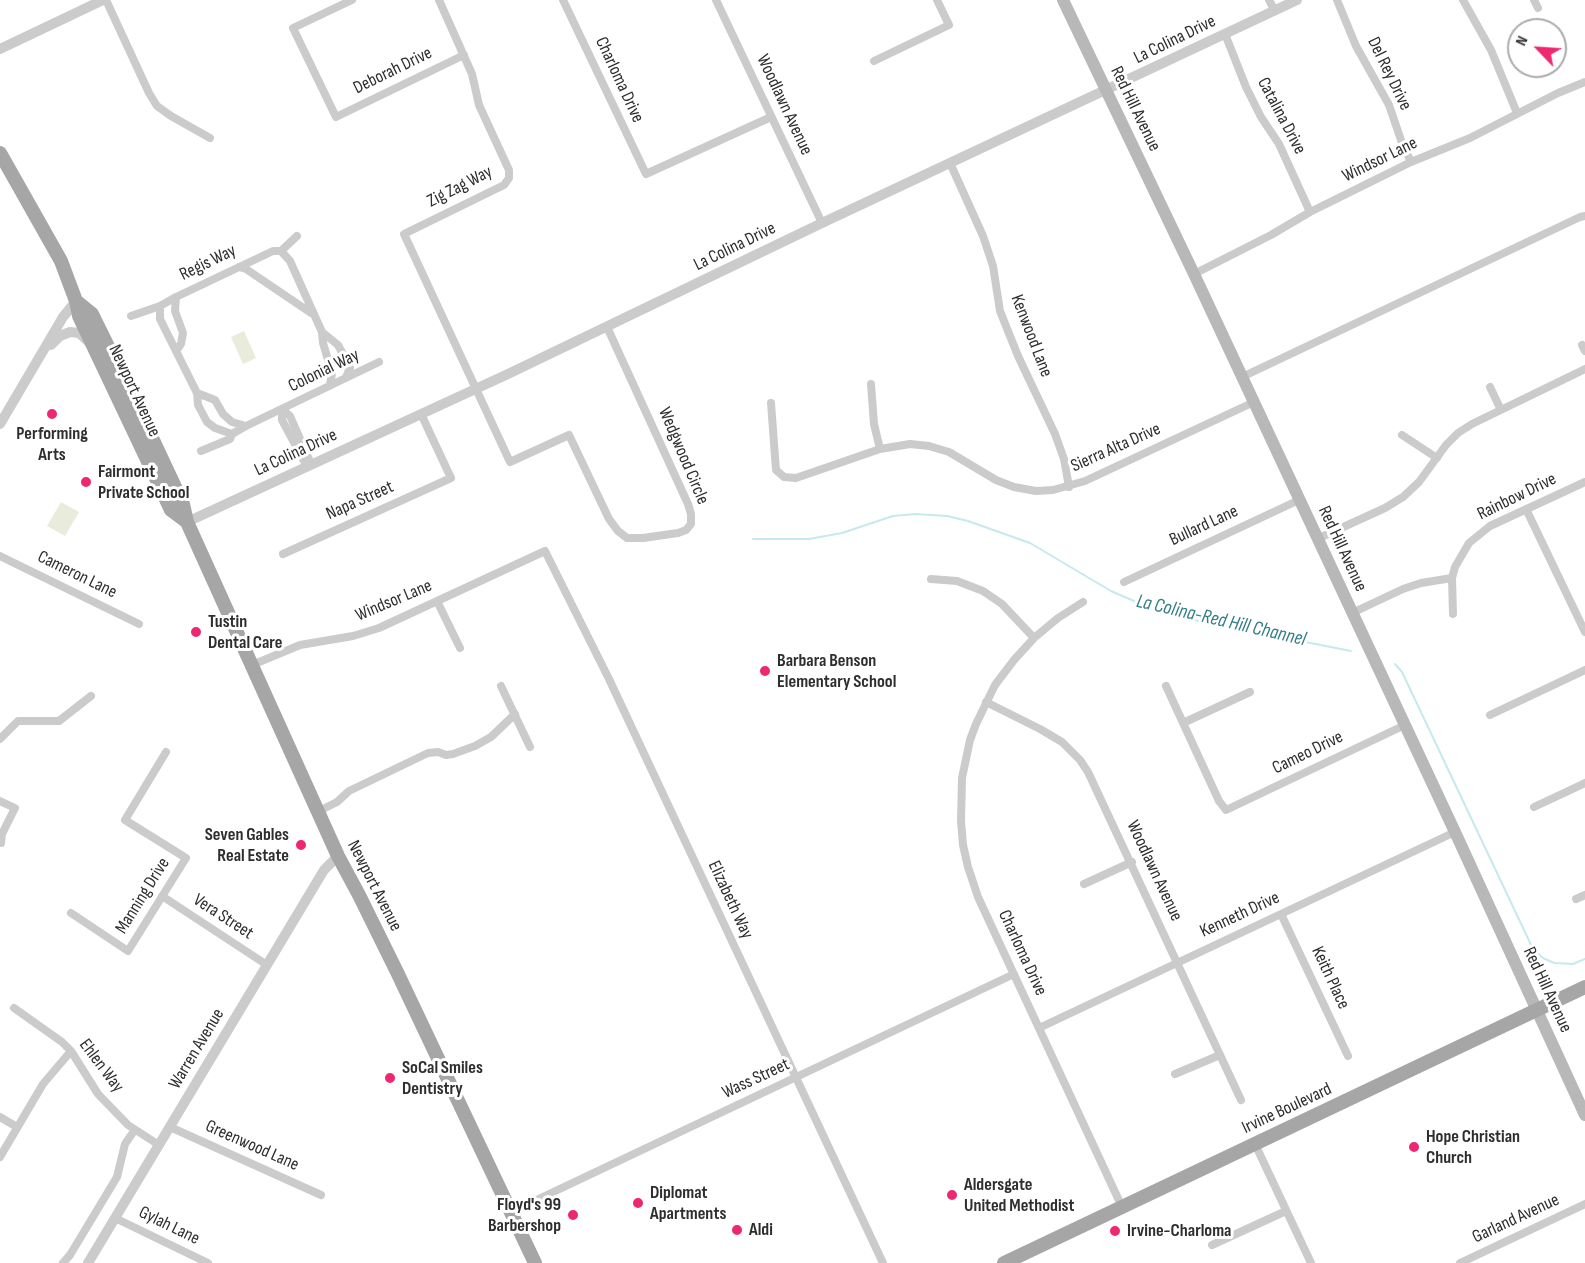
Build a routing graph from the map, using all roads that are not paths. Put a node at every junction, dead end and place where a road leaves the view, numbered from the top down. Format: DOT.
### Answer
graph roads {
  1 [pos="105,0"];
  2 [pos="352,0"];
  3 [pos="439,0"];
  4 [pos="563,0"];
  5 [pos="716,0"];
  6 [pos="937,0"];
  7 [pos="1063,0"];
  8 [pos="1269,0"];
  9 [pos="1298,0"];
  10 [pos="1337,0"];
  11 [pos="1463,0"];
  12 [pos="1275,11"];
  13 [pos="1225,34"];
  14 [pos="0,49"];
  15 [pos="464,55"];
  16 [pos="874,61"];
  17 [pos="1585,82"];
  18 [pos="1106,91"];
  19 [pos="1517,113"];
  20 [pos="771,117"];
  21 [pos="210,138"];
  22 [pos="0,153"];
  23 [pos="1411,162"];
  24 [pos="950,163"];
  25 [pos="1310,212"];
  26 [pos="1585,216"];
  27 [pos="822,223"];
  28 [pos="297,236"];
  29 [pos="281,251"];
  30 [pos="238,267"];
  31 [pos="1194,274"];
  32 [pos="176,297"];
  33 [pos="76,301"];
  34 [pos="160,306"];
  35 [pos="314,315"];
  36 [pos="131,316"];
  37 [pos="607,327"];
  38 [pos="322,332"];
  39 [pos="93,346"];
  40 [pos="177,351"];
  41 [pos="42,353"];
  42 [pos="379,362"];
  43 [pos="1585,369"];
  44 [pos="1242,377"];
  45 [pos="346,378"];
  46 [pos="871,384"];
  47 [pos="330,385"];
  48 [pos="1490,387"];
  49 [pos="476,388"];
  50 [pos="196,393"];
  51 [pos="1254,402"];
  52 [pos="771,403"];
  53 [pos="282,409"];
  54 [pos="1501,410"];
  55 [pos="421,414"];
  56 [pos="0,424"];
  57 [pos="246,426"];
  58 [pos="217,428"];
  59 [pos="232,434"];
  60 [pos="1401,435"];
  61 [pos="214,446"];
  62 [pos="880,450"];
  63 [pos="201,451"];
  64 [pos="1437,458"];
  65 [pos="310,465"];
  66 [pos="1585,482"];
  67 [pos="1069,487"];
  68 [pos="1299,500"];
  69 [pos="1526,509"];
  70 [pos="187,522"];
  71 [pos="1317,539"];
  72 [pos="545,551"];
  73 [pos="282,554"];
  74 [pos="0,556"];
  75 [pos="931,579"];
  76 [pos="1452,579"];
  77 [pos="1124,582"];
  78 [pos="437,601"];
  79 [pos="1083,602"];
  80 [pos="1352,613"];
  81 [pos="1453,614"];
  82 [pos="139,624"];
  83 [pos="1585,632"];
  84 [pos="1034,638"];
  85 [pos="460,648"];
  86 [pos="252,665"];
  87 [pos="1585,670"];
  88 [pos="501,686"];
  89 [pos="1166,686"];
  90 [pos="1250,692"];
  91 [pos="91,696"];
  92 [pos="987,702"];
  93 [pos="515,714"];
  94 [pos="1490,715"];
  95 [pos="1183,723"];
  96 [pos="1405,725"];
  97 [pos="0,739"];
  98 [pos="530,747"];
  99 [pos="166,753"];
  100 [pos="1585,783"];
  101 [pos="0,801"];
  102 [pos="1534,807"];
  103 [pos="319,811"];
  104 [pos="1455,832"];
  105 [pos="1,843"];
  106 [pos="338,856"];
  107 [pos="1132,862"];
  108 [pos="1084,884"];
  109 [pos="1585,895"];
  110 [pos="162,896"];
  111 [pos="1576,899"];
  112 [pos="71,913"];
  113 [pos="1281,914"];
  114 [pos="1178,962"];
  115 [pos="267,965"];
  116 [pos="1014,974"];
  117 [pos="1585,987"];
  118 [pos="14,1008"];
  119 [pos="1537,1010"];
  120 [pos="1039,1028"];
  121 [pos="71,1051"];
  122 [pos="1220,1055"];
  123 [pos="1348,1056"];
  124 [pos="1175,1074"];
  125 [pos="796,1079"];
  126 [pos="1241,1100"];
  127 [pos="1585,1115"];
  128 [pos="0,1117"];
  129 [pos="17,1127"];
  130 [pos="170,1127"];
  131 [pos="134,1131"];
  132 [pos="1255,1144"];
  133 [pos="159,1145"];
  134 [pos="0,1157"];
  135 [pos="321,1195"];
  136 [pos="1585,1204"];
  137 [pos="1122,1207"];
  138 [pos="1286,1211"];
  139 [pos="512,1212"];
  140 [pos="115,1218"];
  141 [pos="1212,1245"];
  142 [pos="63,1263"];
  143 [pos="88,1263"];
  144 [pos="208,1263"];
  145 [pos="534,1263"];
  146 [pos="883,1263"];
  147 [pos="1004,1263"];
  148 [pos="1311,1263"];
  149 [pos="1460,1263"];
  1 -- 14 [label="street"];
  1 -- 21 [label="street"];
  2 -- 15 [label="street, Deborah Drive"];
  3 -- 15 [label="street, Zig Zag Way"];
  4 -- 20 [label="street, Charloma Drive"];
  5 -- 20 [label="street, Woodlawn Avenue"];
  6 -- 16 [label="street"];
  7 -- 18 [label="main road, Red Hill Avenue"];
  8 -- 12 [label="street"];
  9 -- 12 [label="street, La Colina Drive"];
  10 -- 23 [label="street, Del Rey Drive"];
  11 -- 19 [label="street"];
  12 -- 13 [label="street, La Colina Drive"];
  13 -- 18 [label="street, La Colina Drive"];
  13 -- 25 [label="street, Catalina Drive"];
  15 -- 49 [label="street, Zig Zag Way"];
  17 -- 19 [label="street, Windsor Lane"];
  18 -- 24 [label="street, La Colina Drive"];
  18 -- 31 [label="main road, Red Hill Avenue"];
  19 -- 23 [label="street, Windsor Lane"];
  20 -- 27 [label="street, Woodlawn Avenue"];
  22 -- 33 [label="main road, Newport Avenue"];
  23 -- 25 [label="street, Windsor Lane"];
  24 -- 27 [label="street, La Colina Drive"];
  24 -- 67 [label="street, Kenwood Lane"];
  25 -- 31 [label="street, Windsor Lane"];
  26 -- 44 [label="street"];
  27 -- 37 [label="street, La Colina Drive"];
  28 -- 29 [label="street, Regis Way"];
  29 -- 30 [label="street, Regis Way"];
  29 -- 35 [label="street"];
  30 -- 32 [label="street, Regis Way"];
  30 -- 35 [label="street"];
  31 -- 44 [label="main road, Red Hill Avenue"];
  32 -- 34 [label="street, Regis Way"];
  32 -- 40 [label="street"];
  33 -- 39 [label="main road, Newport Avenue"];
  33 -- 41 [label="street"];
  33 -- 70 [label="main road, Newport Avenue"];
  34 -- 36 [label="street, Regis Way"];
  34 -- 40 [label="street"];
  35 -- 38 [label="street"];
  37 -- 49 [label="street, La Colina Drive"];
  37 -- 49 [label="street, Wedgwood Circle"];
  38 -- 45 [label="street"];
  38 -- 47 [label="street"];
  39 -- 41 [label="street"];
  39 -- 70 [label="main road, Newport Avenue"];
  40 -- 50 [label="street"];
  41 -- 56 [label="street"];
  42 -- 45 [label="street, Colonial Way"];
  43 -- 54 [label="street"];
  44 -- 51 [label="main road, Red Hill Avenue"];
  45 -- 47 [label="street, Colonial Way"];
  46 -- 62 [label="street"];
  47 -- 53 [label="street, Colonial Way"];
  48 -- 54 [label="street"];
  49 -- 55 [label="street, La Colina Drive"];
  50 -- 57 [label="street"];
  50 -- 58 [label="street"];
  51 -- 67 [label="street, Sierra Alta Drive"];
  51 -- 68 [label="main road, Red Hill Avenue"];
  52 -- 62 [label="street, Sierra Alta Drive"];
  53 -- 57 [label="street, Colonial Way"];
  53 -- 65 [label="street, Colonial Way"];
  54 -- 64 [label="street"];
  55 -- 65 [label="street, La Colina Drive"];
  55 -- 73 [label="street, Napa Street"];
  57 -- 59 [label="street, Colonial Way"];
  58 -- 59 [label="street"];
  58 -- 61 [label="street"];
  59 -- 61 [label="street, Colonial Way"];
  60 -- 64 [label="street"];
  61 -- 63 [label="street, Colonial Way"];
  62 -- 67 [label="street, Sierra Alta Drive"];
  64 -- 71 [label="street"];
  65 -- 70 [label="street, La Colina Drive"];
  66 -- 69 [label="street, Rainbow Drive"];
  68 -- 71 [label="main road, Red Hill Avenue"];
  68 -- 77 [label="street, Bullard Lane"];
  69 -- 76 [label="street, Rainbow Drive"];
  69 -- 83 [label="street"];
  70 -- 86 [label="main road, Newport Avenue"];
  71 -- 80 [label="main road, Red Hill Avenue"];
  72 -- 78 [label="street, Windsor Lane"];
  72 -- 125 [label="street, Elizabeth Way"];
  74 -- 82 [label="street, Cameron Lane"];
  75 -- 84 [label="street"];
  76 -- 80 [label="street"];
  76 -- 81 [label="street, Rainbow Drive"];
  78 -- 85 [label="street"];
  78 -- 86 [label="street, Windsor Lane"];
  79 -- 84 [label="street"];
  80 -- 96 [label="main road, Red Hill Avenue"];
  84 -- 92 [label="street"];
  86 -- 103 [label="main road, Newport Avenue"];
  87 -- 94 [label="street"];
  88 -- 93 [label="street"];
  89 -- 95 [label="street"];
  90 -- 95 [label="street"];
  91 -- 97 [label="street"];
  92 -- 107 [label="street, Woodlawn Avenue"];
  92 -- 116 [label="street, Charloma Drive"];
  93 -- 98 [label="street"];
  93 -- 103 [label="street"];
  95 -- 96 [label="street, Cameo Drive"];
  96 -- 104 [label="main road, Red Hill Avenue"];
  99 -- 110 [label="street, Manning Drive"];
  100 -- 102 [label="street"];
  101 -- 105 [label="street"];
  103 -- 106 [label="main road, Newport Avenue"];
  104 -- 113 [label="street, Kenneth Drive"];
  104 -- 119 [label="main road, Red Hill Avenue"];
  106 -- 115 [label="street, Warren Avenue"];
  106 -- 139 [label="main road, Newport Avenue"];
  107 -- 108 [label="street"];
  107 -- 114 [label="street, Woodlawn Avenue"];
  109 -- 111 [label="street"];
  110 -- 112 [label="street, Manning Drive"];
  110 -- 115 [label="street, Vera Street"];
  113 -- 114 [label="street, Kenneth Drive"];
  113 -- 123 [label="street, Keith Place"];
  114 -- 120 [label="street, Kenneth Drive"];
  114 -- 122 [label="street, Woodlawn Avenue"];
  115 -- 130 [label="street, Warren Avenue"];
  116 -- 120 [label="street, Charloma Drive"];
  116 -- 125 [label="street, Wass Street"];
  117 -- 119 [label="main road, Irvine Boulevard"];
  118 -- 121 [label="street, Ehlen Way"];
  119 -- 127 [label="main road, Red Hill Avenue"];
  119 -- 132 [label="main road, Irvine Boulevard"];
  120 -- 137 [label="street, Charloma Drive"];
  121 -- 129 [label="street"];
  121 -- 131 [label="street, Ehlen Way"];
  122 -- 124 [label="street"];
  122 -- 126 [label="street, Woodlawn Avenue"];
  125 -- 139 [label="street, Wass Street"];
  125 -- 146 [label="street, Elizabeth Way"];
  128 -- 129 [label="street"];
  129 -- 134 [label="street"];
  130 -- 133 [label="street, Warren Avenue"];
  130 -- 135 [label="street, Greenwood Lane"];
  131 -- 133 [label="street, Ehlen Way"];
  131 -- 142 [label="street"];
  132 -- 137 [label="main road, Irvine Boulevard"];
  132 -- 138 [label="street"];
  133 -- 140 [label="street, Warren Avenue"];
  136 -- 149 [label="street, Garland Avenue"];
  137 -- 147 [label="main road, Irvine Boulevard"];
  138 -- 141 [label="street"];
  138 -- 148 [label="street"];
  139 -- 145 [label="main road, Newport Avenue"];
  140 -- 143 [label="street, Warren Avenue"];
  140 -- 144 [label="street, Gylah Lane"];
}
